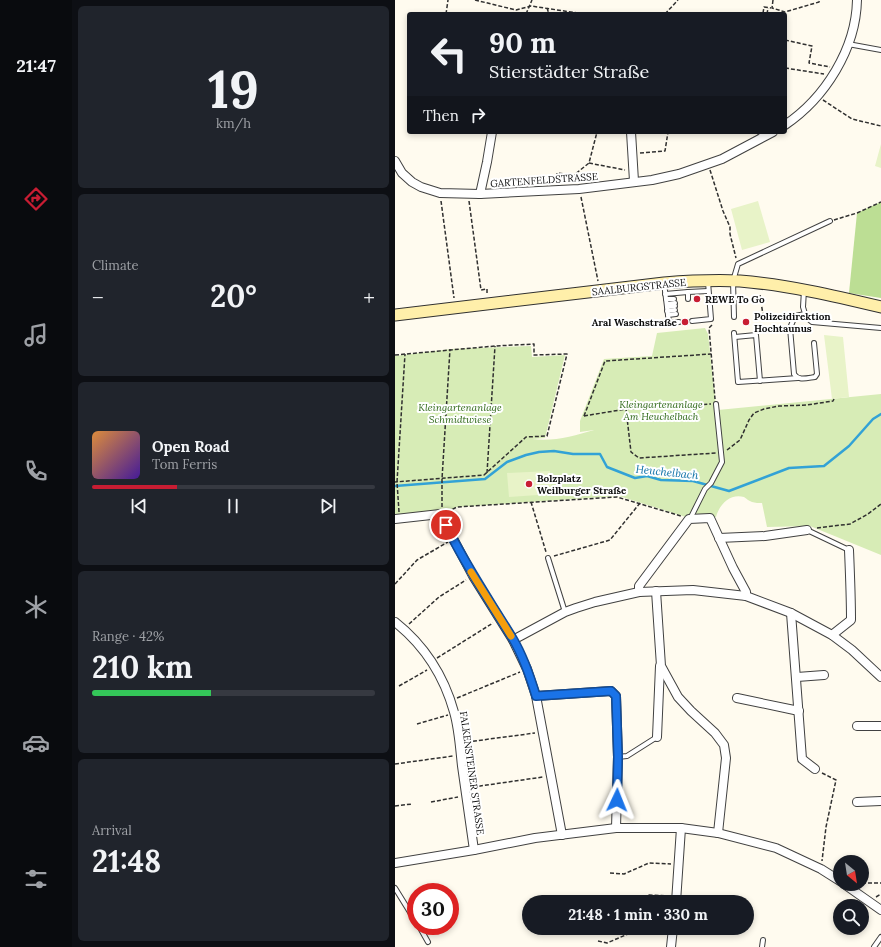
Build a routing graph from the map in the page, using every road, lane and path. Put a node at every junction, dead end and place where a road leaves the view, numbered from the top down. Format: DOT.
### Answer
graph roads {
  1 [pos="448,0"];
  2 [pos="475,0"];
  3 [pos="532,0"];
  4 [pos="678,0"];
  5 [pos="773,0"];
  6 [pos="820,0"];
  7 [pos="857,0"];
  8 [pos="531,6"];
  9 [pos="547,8"];
  10 [pos="768,8"];
  11 [pos="771,8"];
  12 [pos="446,12"];
  13 [pos="528,12"];
  14 [pos="548,12"];
  15 [pos="572,12"];
  16 [pos="667,12"];
  17 [pos="763,12"];
  18 [pos="767,12"];
  19 [pos="782,12"];
  20 [pos="787,12"];
  21 [pos="787,40"];
  22 [pos="848,44"];
  23 [pos="881,50"];
  24 [pos="787,68"];
  25 [pos="835,72"];
  26 [pos="818,96"];
  27 [pos="787,124"];
  28 [pos="881,126"];
  29 [pos="492,134"];
  30 [pos="596,134"];
  31 [pos="631,134"];
  32 [pos="668,134"];
  33 [pos="764,134"];
  34 [pos="633,154"];
  35 [pos="395,161"];
  36 [pos="589,163"];
  37 [pos="709,164"];
  38 [pos="633,172"];
  39 [pos="634,181"];
  40 [pos="579,189"];
  41 [pos="555,191"];
  42 [pos="440,193"];
  43 [pos="469,194"];
  44 [pos="480,194"];
  45 [pos="881,202"];
  46 [pos="830,221"];
  47 [pos="735,256"];
  48 [pos="733,281"];
  49 [pos="598,282"];
  50 [pos="708,286"];
  51 [pos="804,290"];
  52 [pos="487,295"];
  53 [pos="760,295"];
  54 [pos="832,295"];
  55 [pos="454,299"];
  56 [pos="666,302"];
  57 [pos="881,307"];
  58 [pos="395,314"];
  59 [pos="805,314"];
  60 [pos="881,314"];
  61 [pos="763,315"];
  62 [pos="734,317"];
  63 [pos="692,321"];
  64 [pos="679,322"];
  65 [pos="712,324"];
  66 [pos="881,328"];
  67 [pos="814,342"];
  68 [pos="495,346"];
  69 [pos="450,349"];
  70 [pos="405,354"];
  71 [pos="711,354"];
  72 [pos="395,355"];
  73 [pos="798,378"];
  74 [pos="761,381"];
  75 [pos="834,399"];
  76 [pos="716,404"];
  77 [pos="626,409"];
  78 [pos="721,454"];
  79 [pos="487,473"];
  80 [pos="442,480"];
  81 [pos="396,483"];
  82 [pos="531,502"];
  83 [pos="640,503"];
  84 [pos="881,504"];
  85 [pos="441,514"];
  86 [pos="397,519"];
  87 [pos="689,519"];
  88 [pos="807,530"];
  89 [pos="719,538"];
  90 [pos="453,540"];
  91 [pos="849,550"];
  92 [pos="548,558"];
  93 [pos="473,576"];
  94 [pos="395,584"];
  95 [pos="656,591"];
  96 [pos="639,592"];
  97 [pos="746,596"];
  98 [pos="565,612"];
  99 [pos="791,613"];
  100 [pos="500,619"];
  101 [pos="395,622"];
  102 [pos="403,628"];
  103 [pos="832,635"];
  104 [pos="513,640"];
  105 [pos="433,663"];
  106 [pos="661,666"];
  107 [pos="527,669"];
  108 [pos="879,672"];
  109 [pos="824,675"];
  110 [pos="797,677"];
  111 [pos="399,686"];
  112 [pos="536,696"];
  113 [pos="737,698"];
  114 [pos="450,701"];
  115 [pos="799,711"];
  116 [pos="454,713"];
  117 [pos="417,724"];
  118 [pos="857,726"];
  119 [pos="881,726"];
  120 [pos="543,732"];
  121 [pos="657,737"];
  122 [pos="459,744"];
  123 [pos="461,755"];
  124 [pos="618,757"];
  125 [pos="395,764"];
  126 [pos="815,769"];
  127 [pos="550,776"];
  128 [pos="466,792"];
  129 [pos="431,802"];
  130 [pos="857,802"];
  131 [pos="881,802"];
  132 [pos="412,804"];
  133 [pos="395,806"];
  134 [pos="616,828"];
  135 [pos="681,828"];
  136 [pos="718,833"];
  137 [pos="562,835"];
  138 [pos="474,850"];
  139 [pos="395,863"];
  140 [pos="679,864"];
  141 [pos="821,869"];
  142 [pos="610,873"];
  143 [pos="833,877"];
  144 [pos="869,883"];
  145 [pos="881,883"];
  146 [pos="395,888"];
  147 [pos="854,891"];
  148 [pos="676,895"];
  149 [pos="407,907"];
  150 [pos="881,910"];
  151 [pos="424,935"];
  152 [pos="626,935"];
  153 [pos="672,935"];
  154 [pos="881,937"];
  155 [pos="763,940"];
  156 [pos="598,941"];
  157 [pos="428,942"];
  158 [pos="671,947"];
  159 [pos="762,947"];
  160 [pos="874,947"];
  1 -- 12 [label="path"];
  2 -- 8 [label="path"];
  3 -- 8 [label="path"];
  4 -- 16 [label="path"];
  5 -- 11 [label="path"];
  6 -- 20 [label="path"];
  7 -- 22 [label="street"];
  8 -- 9 [label="path"];
  8 -- 13 [label="path"];
  9 -- 14 [label="path"];
  9 -- 15 [label="path"];
  10 -- 11 [label="path"];
  10 -- 17 [label="path"];
  10 -- 18 [label="path"];
  11 -- 19 [label="path"];
  21 -- 25 [label="path"];
  22 -- 23 [label="lane"];
  22 -- 25 [label="street"];
  24 -- 25 [label="path"];
  25 -- 26 [label="street"];
  26 -- 27 [label="street"];
  26 -- 28 [label="path"];
  29 -- 44 [label="street, GARTENFELDSTRASSE"];
  30 -- 36 [label="path"];
  31 -- 34 [label="street"];
  32 -- 34 [label="path"];
  33 -- 37 [label="street, GARTENFELDSTRASSE"];
  34 -- 38 [label="street"];
  35 -- 42 [label="street, GARTENFELDSTRASSE"];
  36 -- 38 [label="path"];
  36 -- 41 [label="path"];
  37 -- 39 [label="street, GARTENFELDSTRASSE"];
  37 -- 47 [label="path"];
  38 -- 39 [label="street"];
  39 -- 40 [label="street, GARTENFELDSTRASSE"];
  40 -- 41 [label="street, GARTENFELDSTRASSE"];
  40 -- 49 [label="path"];
  41 -- 44 [label="street, GARTENFELDSTRASSE"];
  42 -- 43 [label="street, GARTENFELDSTRASSE"];
  42 -- 55 [label="path"];
  43 -- 44 [label="street, GARTENFELDSTRASSE"];
  43 -- 52 [label="path"];
  45 -- 46 [label="path"];
  46 -- 48 [label="lane"];
  48 -- 50 [label="street, SAALBURGSTRASSE"];
  48 -- 51 [label="street, SAALBURGSTRASSE"];
  48 -- 62 [label="lane"];
  50 -- 56 [label="street, SAALBURGSTRASSE"];
  50 -- 56 [label="lane"];
  50 -- 63 [label="lane"];
  51 -- 54 [label="street, SAALBURGSTRASSE"];
  51 -- 59 [label="lane"];
  53 -- 61 [label="path"];
  54 -- 57 [label="street, SAALBURGSTRASSE"];
  54 -- 60 [label="street"];
  56 -- 56 [label="lane"];
  56 -- 58 [label="street, SAALBURGSTRASSE"];
  56 -- 64 [label="lane"];
  59 -- 66 [label="lane"];
  59 -- 73 [label="lane"];
  65 -- 71 [label="path"];
  67 -- 73 [label="lane"];
  68 -- 69 [label="path"];
  68 -- 79 [label="path"];
  68 -- 79 [label="path"];
  69 -- 70 [label="path"];
  69 -- 80 [label="path"];
  70 -- 72 [label="path"];
  70 -- 81 [label="path"];
  71 -- 76 [label="path"];
  71 -- 77 [label="path"];
  73 -- 74 [label="lane"];
  74 -- 74 [label="lane"];
  75 -- 78 [label="path"];
  76 -- 77 [label="path"];
  76 -- 78 [label="lane"];
  77 -- 78 [label="path"];
  78 -- 87 [label="lane"];
  79 -- 80 [label="path"];
  80 -- 81 [label="path"];
  80 -- 85 [label="path"];
  81 -- 86 [label="path"];
  82 -- 83 [label="path"];
  82 -- 85 [label="path"];
  82 -- 92 [label="path"];
  83 -- 87 [label="path"];
  83 -- 92 [label="path"];
  84 -- 88 [label="path"];
  85 -- 86 [label="street"];
  85 -- 90 [label="street"];
  87 -- 89 [label="street"];
  87 -- 96 [label="street"];
  88 -- 89 [label="street"];
  88 -- 91 [label="lane"];
  89 -- 97 [label="street"];
  90 -- 93 [label="street"];
  90 -- 94 [label="path"];
  91 -- 103 [label="street"];
  92 -- 98 [label="lane"];
  93 -- 100 [label="street"];
  93 -- 102 [label="path"];
  95 -- 96 [label="street"];
  95 -- 97 [label="street"];
  95 -- 106 [label="street"];
  96 -- 98 [label="street"];
  97 -- 99 [label="street"];
  98 -- 104 [label="street"];
  99 -- 103 [label="street"];
  99 -- 110 [label="street"];
  100 -- 104 [label="street"];
  100 -- 105 [label="path"];
  101 -- 102 [label="street, FALKENSTEINER STRASSE"];
  102 -- 105 [label="street, FALKENSTEINER STRASSE"];
  103 -- 108 [label="street"];
  104 -- 107 [label="street"];
  105 -- 111 [label="path"];
  105 -- 114 [label="street, FALKENSTEINER STRASSE"];
  106 -- 121 [label="street"];
  106 -- 136 [label="street"];
  107 -- 112 [label="street"];
  107 -- 114 [label="path"];
  109 -- 110 [label="street"];
  110 -- 115 [label="street"];
  112 -- 120 [label="street"];
  112 -- 124 [label="street"];
  113 -- 115 [label="street"];
  114 -- 116 [label="street, FALKENSTEINER STRASSE"];
  115 -- 126 [label="street"];
  116 -- 117 [label="path"];
  116 -- 122 [label="street, FALKENSTEINER STRASSE"];
  118 -- 119 [label="street"];
  120 -- 122 [label="path"];
  120 -- 127 [label="street"];
  121 -- 124 [label="lane"];
  122 -- 123 [label="street, FALKENSTEINER STRASSE"];
  123 -- 125 [label="path"];
  123 -- 128 [label="street, FALKENSTEINER STRASSE"];
  124 -- 134 [label="street"];
  126 -- 141 [label="path"];
  127 -- 128 [label="path"];
  127 -- 137 [label="street"];
  128 -- 129 [label="path"];
  128 -- 138 [label="street, FALKENSTEINER STRASSE"];
  130 -- 131 [label="street"];
  132 -- 133 [label="path"];
  134 -- 135 [label="street"];
  134 -- 137 [label="street"];
  135 -- 136 [label="street"];
  135 -- 140 [label="street"];
  136 -- 141 [label="street"];
  137 -- 138 [label="street"];
  138 -- 139 [label="street"];
  140 -- 142 [label="path"];
  140 -- 148 [label="street"];
  141 -- 143 [label="street"];
  144 -- 145 [label="path"];
  146 -- 149 [label="lane"];
  147 -- 150 [label="street"];
  151 -- 157 [label="lane"];
  152 -- 156 [label="path"];
  153 -- 158 [label="street"];
  154 -- 160 [label="lane"];
  155 -- 159 [label="lane"];
}
